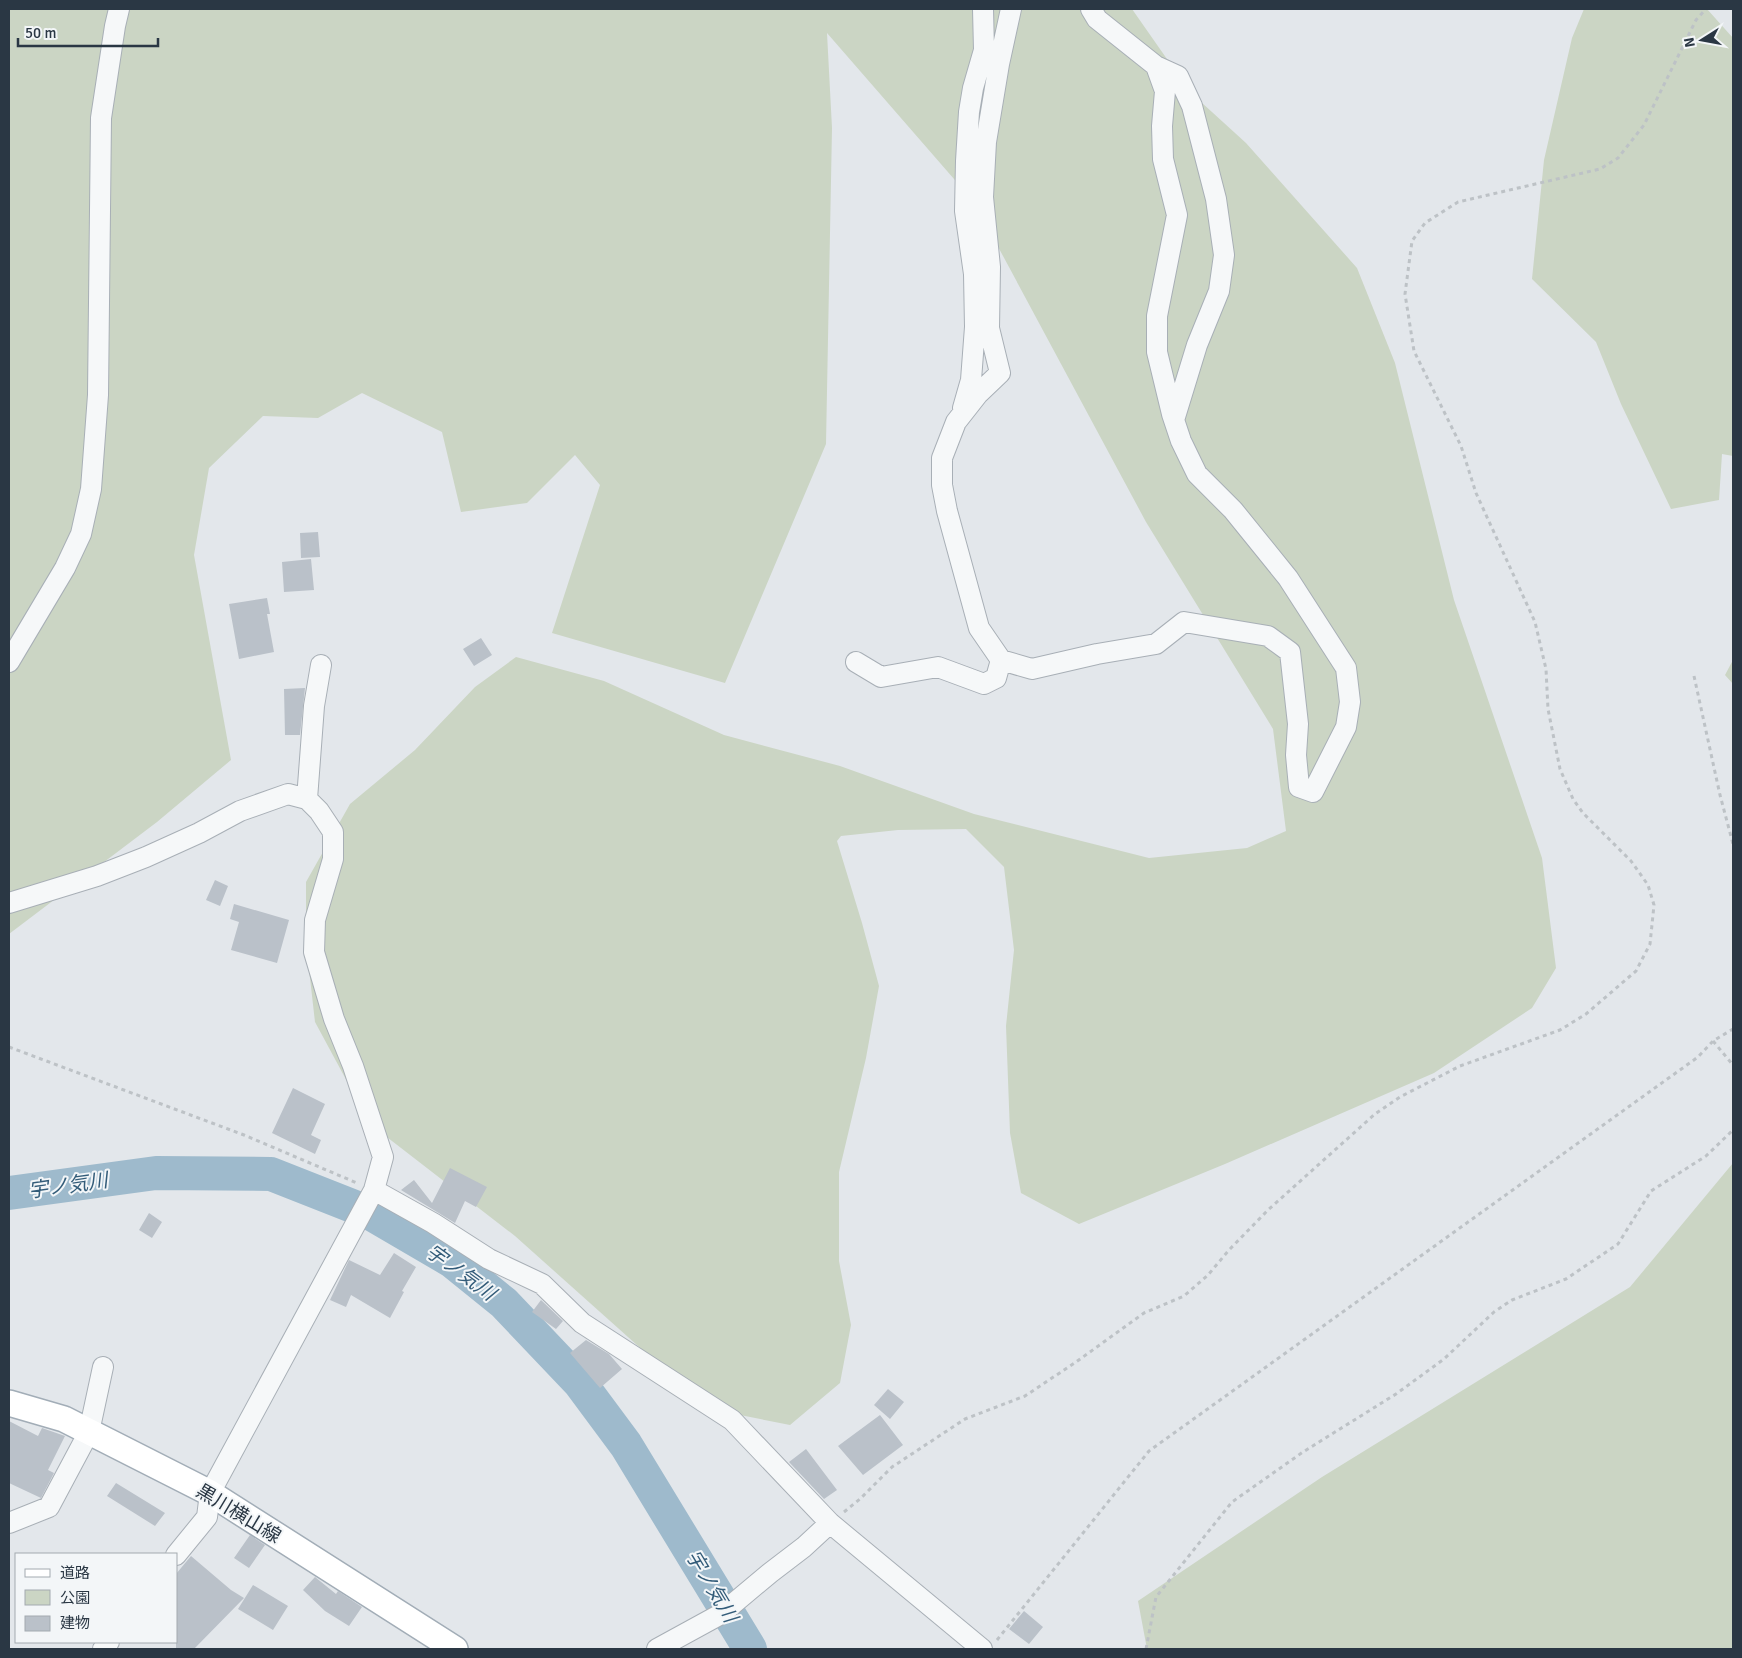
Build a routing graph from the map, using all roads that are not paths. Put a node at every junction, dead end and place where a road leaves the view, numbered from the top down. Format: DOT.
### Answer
graph roads {
  1 [pos="119,9"];
  2 [pos="983,9"];
  3 [pos="1011,9"];
  4 [pos="1091,9"];
  5 [pos="1156,66"];
  6 [pos="961,416"];
  7 [pos="1174,420"];
  8 [pos="1001,660"];
  9 [pos="9,662"];
  10 [pos="856,662"];
  11 [pos="321,665"];
  12 [pos="308,799"];
  13 [pos="9,902"];
  14 [pos="374,1190"];
  15 [pos="103,1367"];
  16 [pos="9,1403"];
  17 [pos="90,1432"];
  18 [pos="210,1493"];
  19 [pos="9,1523"];
  20 [pos="830,1523"];
  21 [pos="178,1553"];
  22 [pos="989,1645"];
  23 [pos="454,1649"];
  24 [pos="657,1649"];
  1 -- 9 [label="street"];
  2 -- 6 [label="street"];
  3 -- 6 [label="street"];
  4 -- 5 [label="street"];
  5 -- 7 [label="street"];
  5 -- 7 [label="street"];
  6 -- 8 [label="street"];
  7 -- 8 [label="street"];
  8 -- 10 [label="street"];
  11 -- 12 [label="street"];
  12 -- 13 [label="street"];
  12 -- 14 [label="street"];
  14 -- 18 [label="street"];
  14 -- 20 [label="street"];
  15 -- 17 [label="street"];
  16 -- 17 [label="main road, 黒川横山線"];
  17 -- 18 [label="main road, 黒川横山線"];
  17 -- 19 [label="street"];
  18 -- 21 [label="street"];
  18 -- 23 [label="main road, 黒川横山線"];
  20 -- 22 [label="street"];
  20 -- 24 [label="street"];
}
